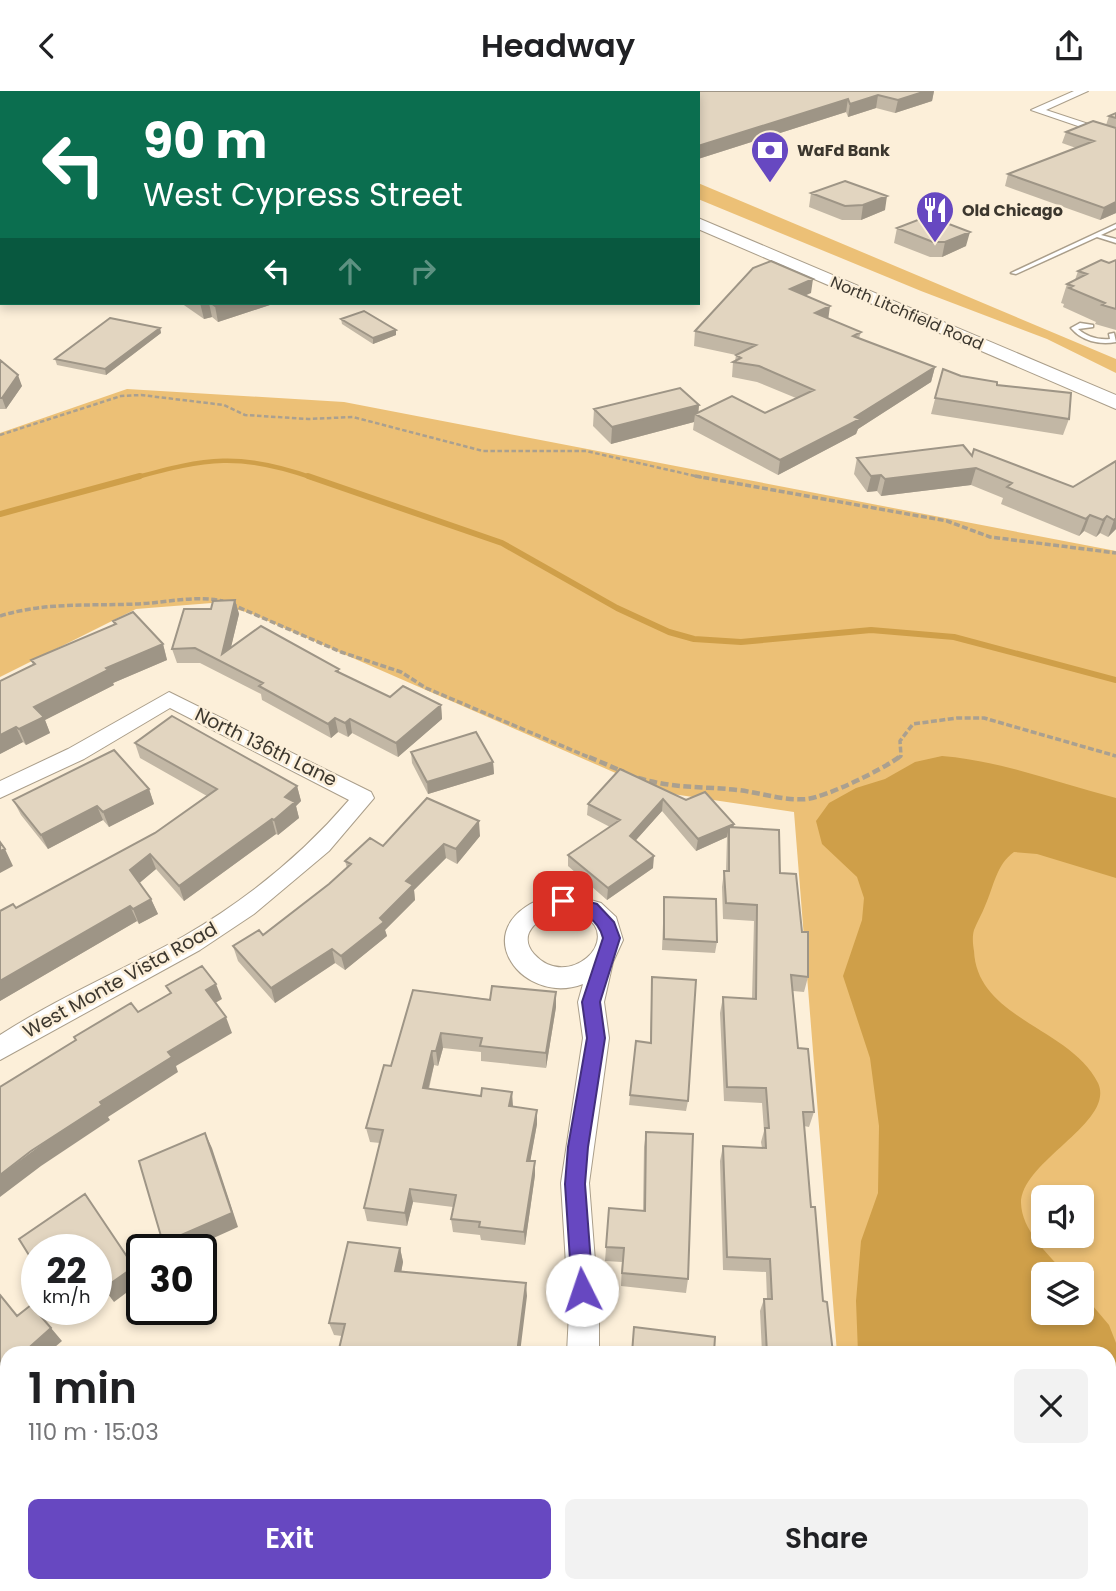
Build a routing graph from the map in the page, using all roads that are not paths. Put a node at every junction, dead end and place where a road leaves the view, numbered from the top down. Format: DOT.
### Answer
graph roads {
  1 [pos="1083,91"];
  2 [pos="1116,136"];
  3 [pos="700,206"];
  4 [pos="700,224"];
  5 [pos="1116,226"];
  6 [pos="1096,235"];
  7 [pos="1116,241"];
  8 [pos="834,261"];
  9 [pos="1014,273"];
  10 [pos="915,316"];
  11 [pos="1091,326"];
  12 [pos="1112,334"];
  13 [pos="1092,370"];
  14 [pos="1116,403"];
  15 [pos="0,790"];
  16 [pos="363,798"];
  17 [pos="601,962"];
  18 [pos="555,977"];
  19 [pos="591,1002"];
  20 [pos="0,1049"];
  21 [pos="583,1346"];
  1 -- 2 [label="street"];
  3 -- 8 [label="main road, North Litchfield Road"];
  4 -- 10 [label="main road, North Litchfield Road"];
  5 -- 6 [label="lane"];
  6 -- 7 [label="lane"];
  6 -- 9 [label="lane"];
  10 -- 13 [label="main road, North Litchfield Road"];
  10 -- 14 [label="main road, North Litchfield Road"];
  11 -- 12 [label="lane"];
  15 -- 16 [label="street, North 136th Lane"];
  16 -- 20 [label="street, West Monte Vista Road"];
  17 -- 18 [label="street"];
  17 -- 18 [label="street"];
  17 -- 19 [label="street"];
  18 -- 19 [label="street"];
  19 -- 21 [label="street"];
}
